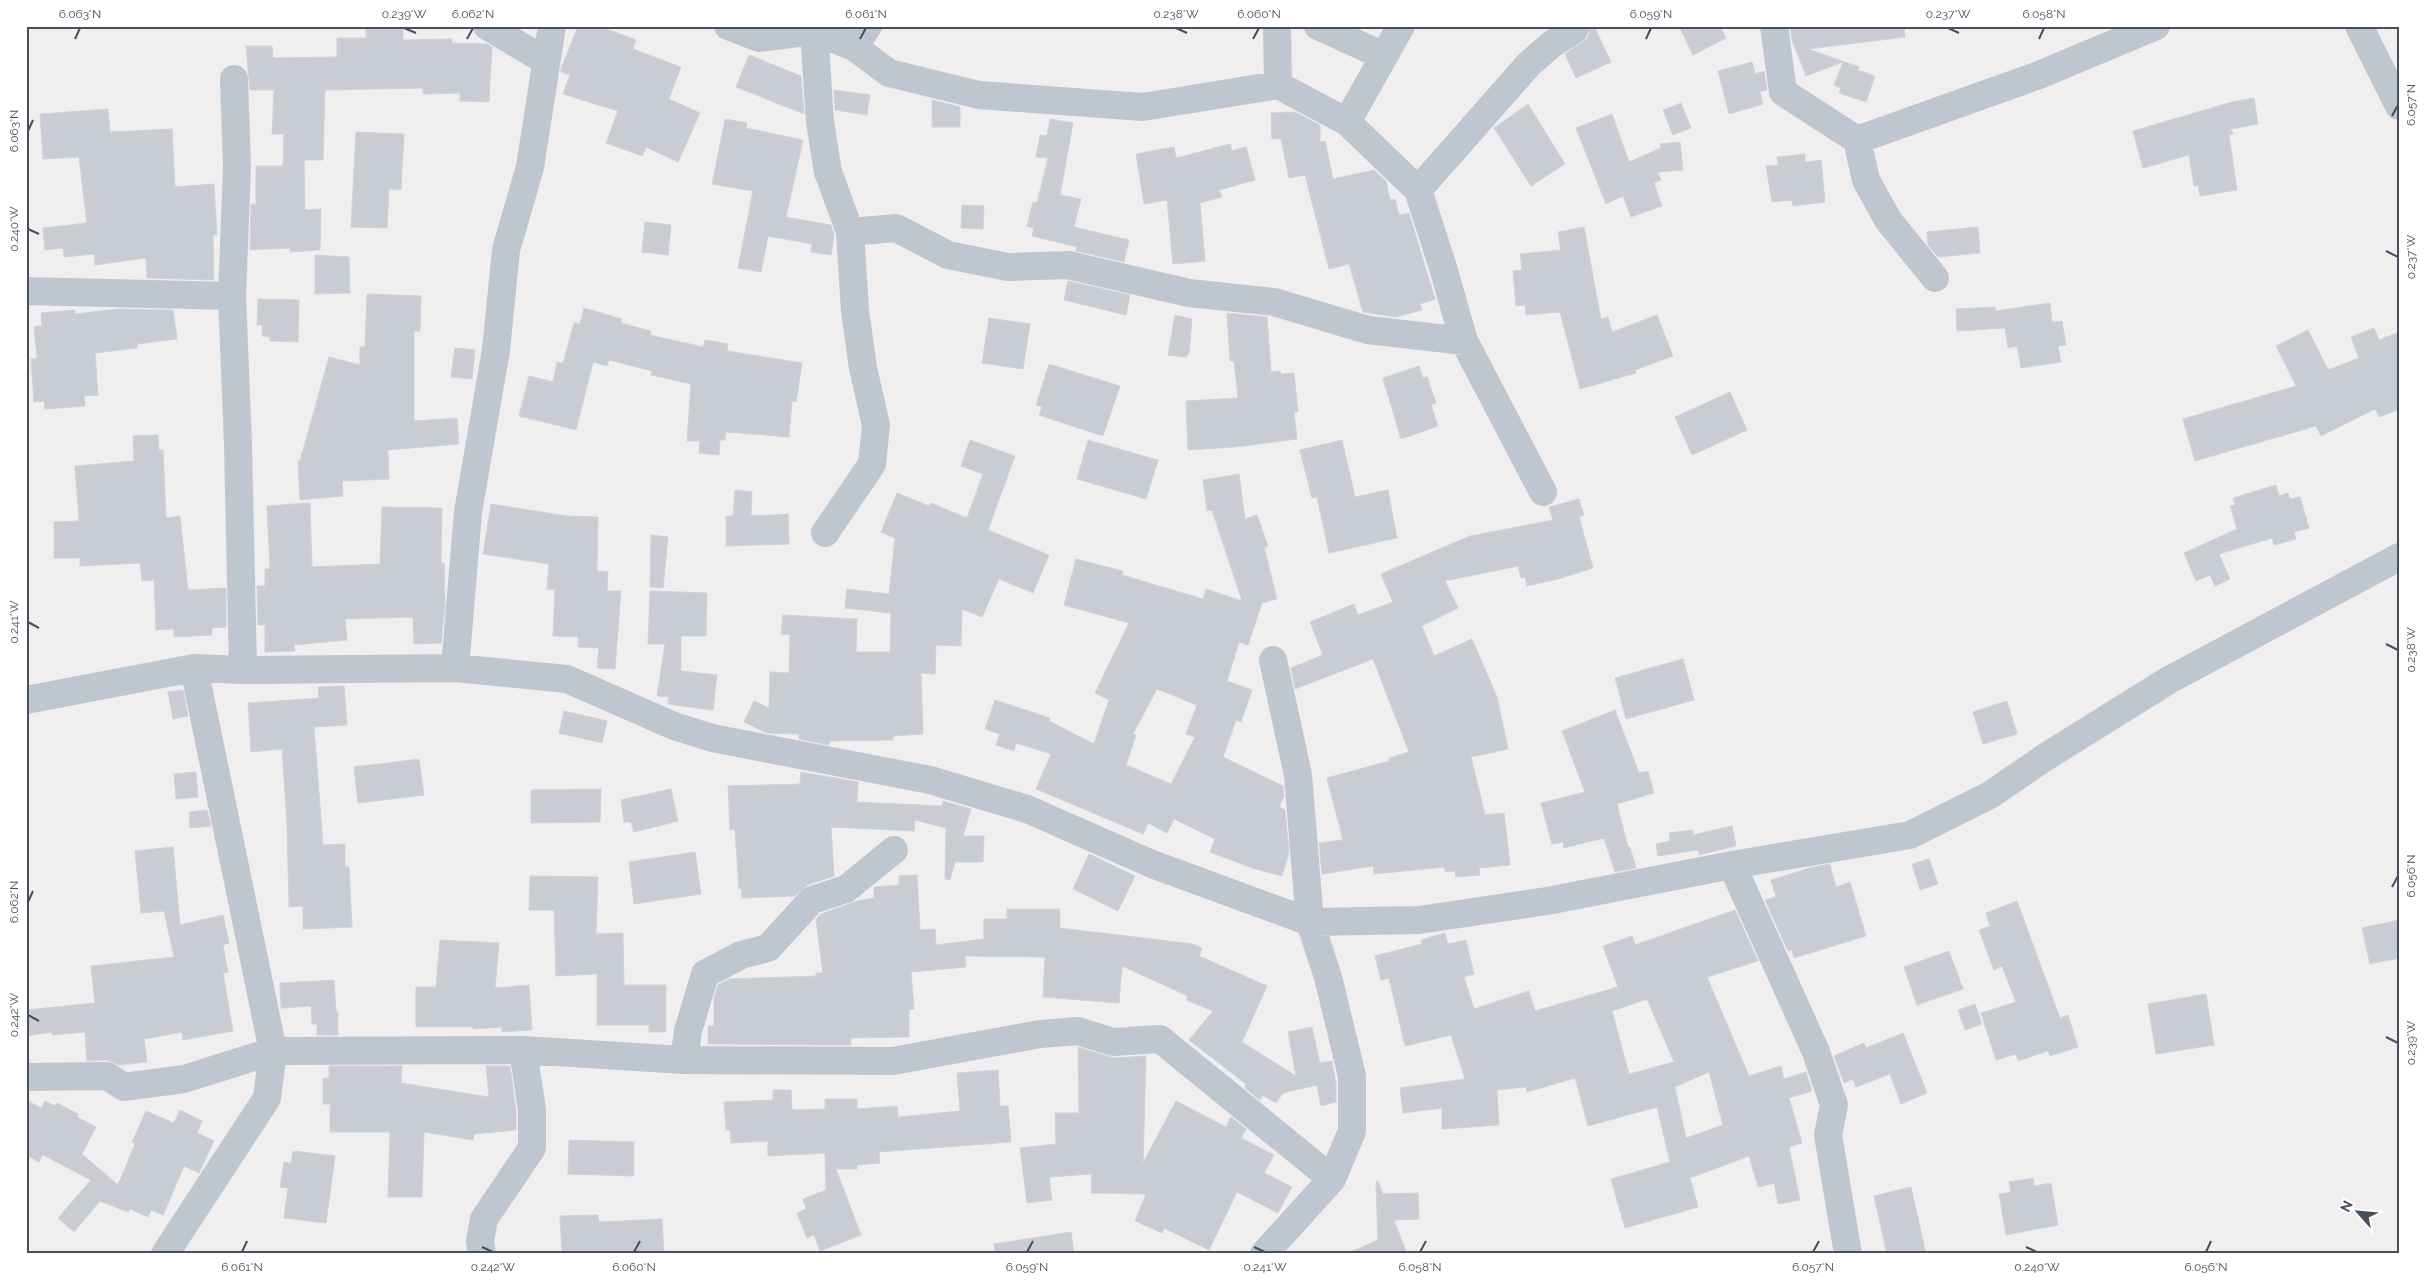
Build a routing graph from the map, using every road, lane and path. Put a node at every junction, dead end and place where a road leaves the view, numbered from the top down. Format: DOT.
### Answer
graph roads {
  1 [pos="488,26"];
  2 [pos="552,26"];
  3 [pos="728,26"];
  4 [pos="1277,26"];
  5 [pos="1318,26"];
  6 [pos="1401,26"];
  7 [pos="1774,26"];
  8 [pos="2156,26"];
  9 [pos="2359,26"];
  10 [pos="816,29"];
  11 [pos="1574,30"];
  12 [pos="861,36"];
  13 [pos="1384,56"];
  14 [pos="546,61"];
  15 [pos="234,79"];
  16 [pos="1278,85"];
  17 [pos="2399,106"];
  18 [pos="1348,122"];
  19 [pos="1857,140"];
  20 [pos="1418,190"];
  21 [pos="850,232"];
  22 [pos="1935,278"];
  23 [pos="26,290"];
  24 [pos="232,296"];
  25 [pos="1464,342"];
  26 [pos="1543,492"];
  27 [pos="825,532"];
  28 [pos="2399,557"];
  29 [pos="1273,660"];
  30 [pos="194,668"];
  31 [pos="455,668"];
  32 [pos="243,670"];
  33 [pos="26,700"];
  34 [pos="894,850"];
  35 [pos="1732,865"];
  36 [pos="1310,922"];
  37 [pos="523,1050"];
  38 [pos="273,1051"];
  39 [pos="684,1060"];
  40 [pos="26,1077"];
  41 [pos="1332,1179"];
  42 [pos="165,1254"];
  43 [pos="482,1254"];
  44 [pos="1264,1254"];
  45 [pos="1848,1254"];
  1 -- 14 [label="street"];
  2 -- 14 [label="street"];
  3 -- 10 [label="street"];
  4 -- 16 [label="street"];
  5 -- 13 [label="street"];
  6 -- 13 [label="street"];
  7 -- 19 [label="street"];
  8 -- 19 [label="street"];
  9 -- 17 [label="street"];
  10 -- 12 [label="street"];
  10 -- 21 [label="street"];
  11 -- 20 [label="street"];
  12 -- 16 [label="street"];
  13 -- 18 [label="street"];
  14 -- 31 [label="street"];
  15 -- 24 [label="street"];
  16 -- 18 [label="street"];
  18 -- 20 [label="street"];
  19 -- 22 [label="street"];
  20 -- 25 [label="street"];
  21 -- 25 [label="street"];
  21 -- 27 [label="street"];
  23 -- 24 [label="street"];
  24 -- 32 [label="street"];
  25 -- 26 [label="street"];
  28 -- 35 [label="street"];
  29 -- 36 [label="street"];
  30 -- 32 [label="street"];
  30 -- 33 [label="street"];
  30 -- 38 [label="street"];
  31 -- 32 [label="street"];
  31 -- 36 [label="street"];
  34 -- 39 [label="street"];
  35 -- 36 [label="street"];
  35 -- 45 [label="street"];
  36 -- 41 [label="street"];
  37 -- 38 [label="street"];
  37 -- 39 [label="street"];
  37 -- 43 [label="street"];
  38 -- 40 [label="street"];
  38 -- 42 [label="street"];
  39 -- 41 [label="street"];
  41 -- 44 [label="street"];
}
